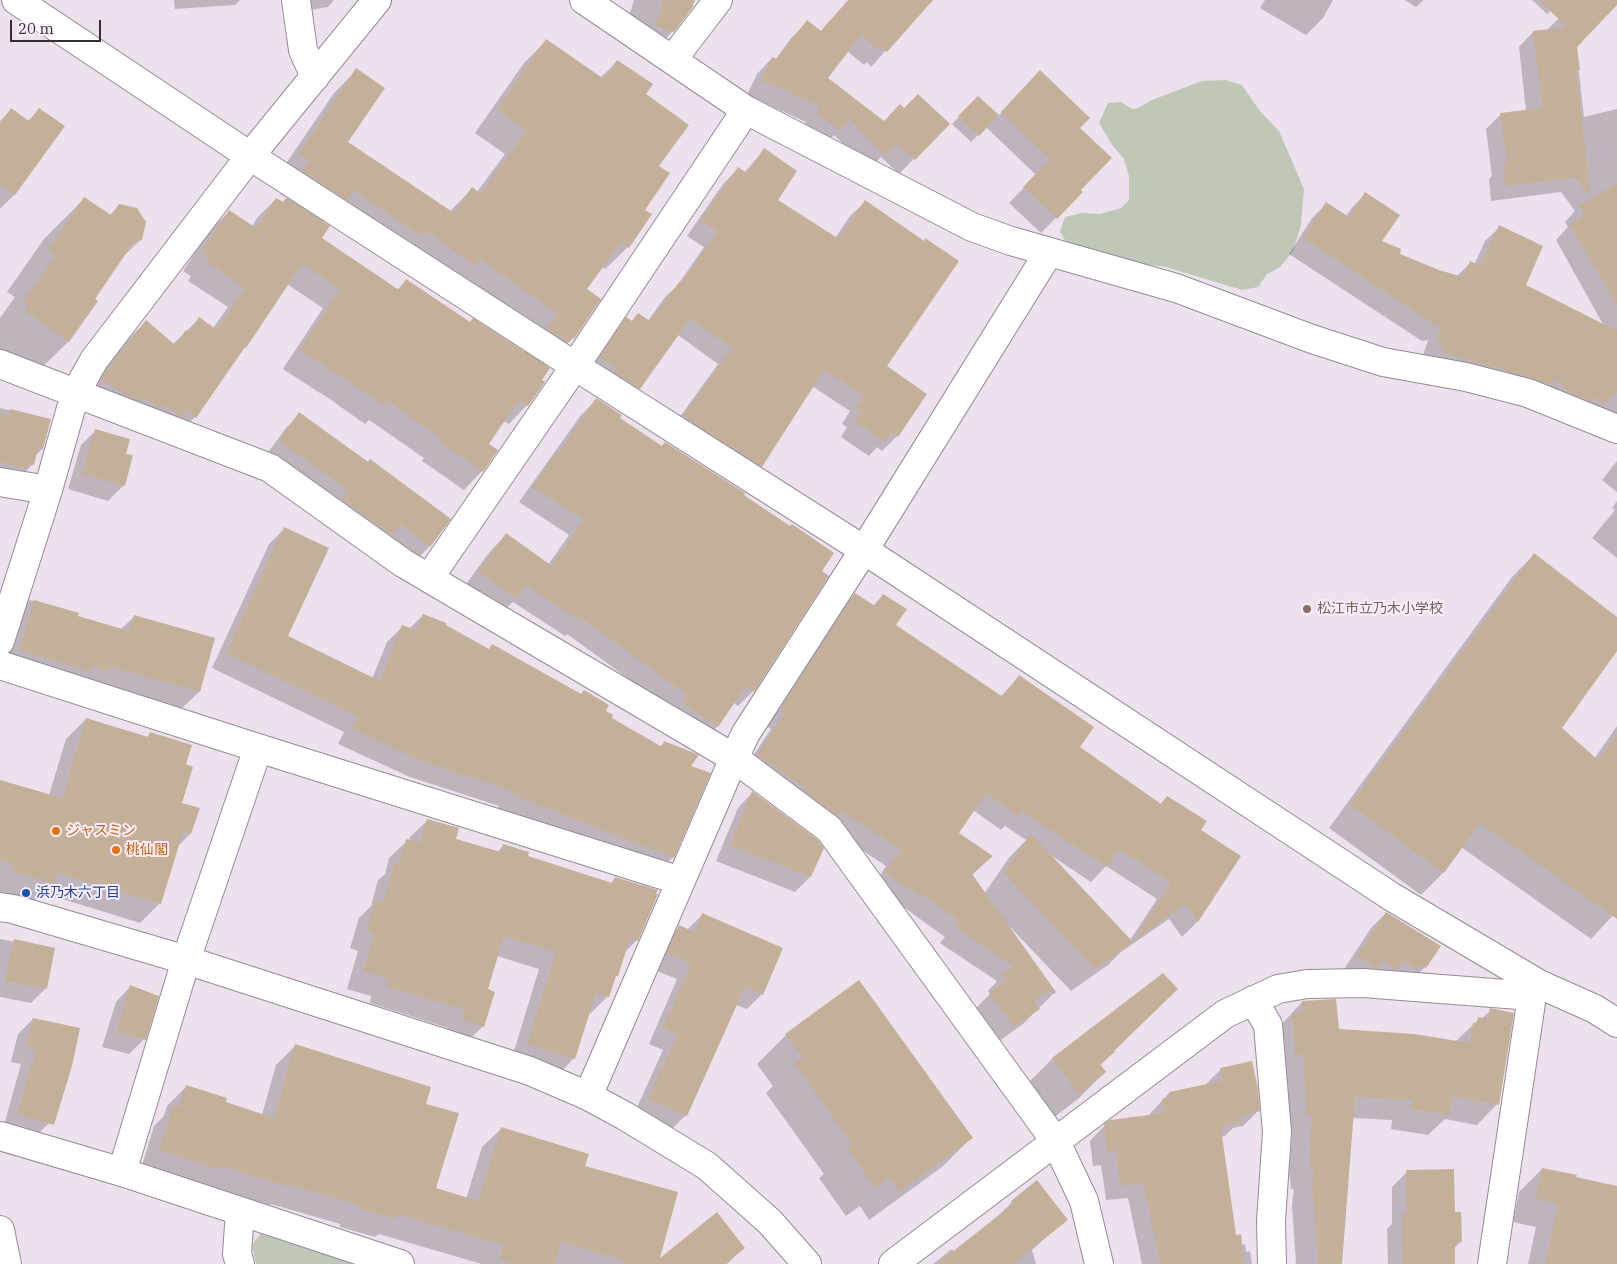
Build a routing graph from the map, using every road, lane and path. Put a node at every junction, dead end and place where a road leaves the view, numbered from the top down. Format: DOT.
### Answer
graph roads {
  1 [pos="16,0"];
  2 [pos="296,0"];
  3 [pos="377,0"];
  4 [pos="584,0"];
  5 [pos="718,0"];
  6 [pos="673,59"];
  7 [pos="315,77"];
  8 [pos="746,110"];
  9 [pos="250,156"];
  10 [pos="1049,252"];
  11 [pos="0,364"];
  12 [pos="575,366"];
  13 [pos="75,394"];
  14 [pos="1617,429"];
  15 [pos="0,482"];
  16 [pos="48,490"];
  17 [pos="864,550"];
  18 [pos="430,578"];
  19 [pos="0,641"];
  20 [pos="0,665"];
  21 [pos="258,748"];
  22 [pos="734,758"];
  23 [pos="681,881"];
  24 [pos="0,907"];
  25 [pos="186,960"];
  26 [pos="1536,990"];
  27 [pos="1253,1000"];
  28 [pos="1617,1023"];
  29 [pos="588,1096"];
  30 [pos="0,1136"];
  31 [pos="1056,1142"];
  32 [pos="122,1172"];
  33 [pos="240,1211"];
  34 [pos="0,1230"];
  35 [pos="805,1263"];
  36 [pos="7,1264"];
  37 [pos="240,1264"];
  38 [pos="400,1264"];
  39 [pos="893,1264"];
  40 [pos="1099,1264"];
  41 [pos="1272,1264"];
  42 [pos="1492,1264"];
  1 -- 9 [label="street"];
  2 -- 7 [label="street"];
  3 -- 7 [label="street"];
  4 -- 6 [label="street"];
  5 -- 6 [label="street"];
  6 -- 8 [label="street"];
  7 -- 9 [label="street"];
  8 -- 10 [label="street"];
  8 -- 12 [label="street"];
  9 -- 12 [label="street"];
  9 -- 13 [label="street"];
  10 -- 14 [label="street"];
  10 -- 17 [label="street"];
  11 -- 13 [label="street"];
  12 -- 17 [label="street"];
  12 -- 18 [label="street"];
  13 -- 16 [label="street"];
  13 -- 18 [label="street"];
  15 -- 16 [label="street"];
  16 -- 19 [label="street"];
  17 -- 22 [label="street"];
  17 -- 26 [label="street"];
  18 -- 22 [label="street"];
  20 -- 21 [label="street"];
  21 -- 23 [label="street"];
  21 -- 25 [label="street"];
  22 -- 23 [label="street"];
  22 -- 31 [label="street"];
  23 -- 29 [label="street"];
  24 -- 25 [label="street"];
  25 -- 29 [label="street"];
  25 -- 32 [label="street"];
  26 -- 27 [label="street"];
  26 -- 28 [label="street"];
  26 -- 42 [label="street"];
  27 -- 31 [label="street"];
  27 -- 41 [label="street"];
  29 -- 35 [label="street"];
  30 -- 32 [label="street"];
  31 -- 39 [label="street"];
  31 -- 40 [label="street"];
  32 -- 33 [label="street"];
  33 -- 37 [label="street"];
  33 -- 38 [label="street"];
  34 -- 36 [label="street"];
}
